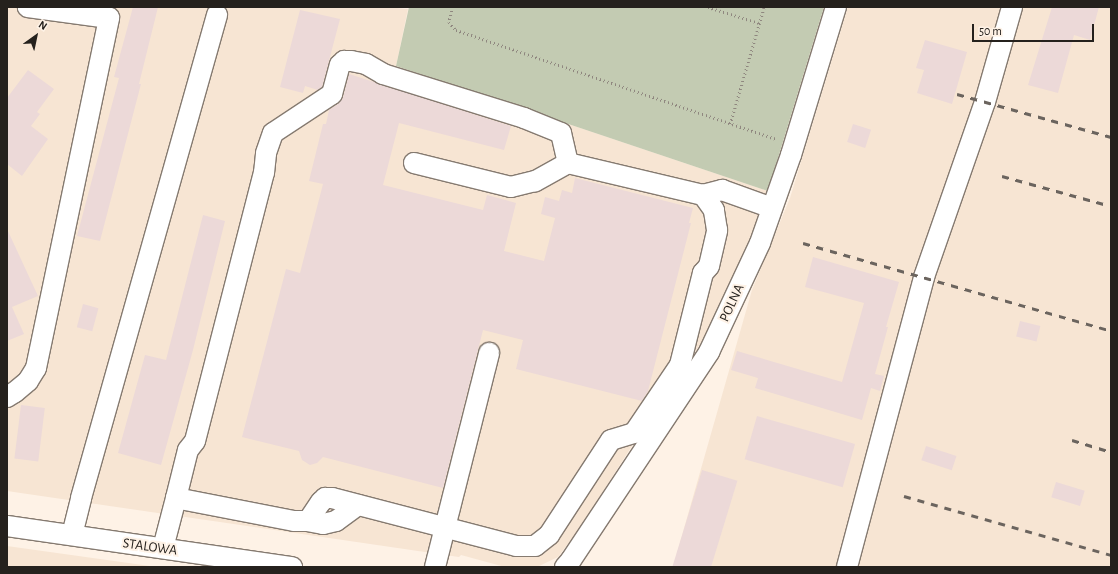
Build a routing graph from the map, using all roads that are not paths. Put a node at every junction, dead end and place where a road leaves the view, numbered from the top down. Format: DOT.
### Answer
graph roads {
  1 [pos="28,7"];
  2 [pos="836,7"];
  3 [pos="1012,7"];
  4 [pos="217,15"];
  5 [pos="414,163"];
  6 [pos="568,163"];
  7 [pos="703,195"];
  8 [pos="772,208"];
  9 [pos="489,353"];
  10 [pos="7,397"];
  11 [pos="176,498"];
  12 [pos="7,526"];
  13 [pos="446,526"];
  14 [pos="72,536"];
  15 [pos="163,548"];
  16 [pos="292,567"];
  17 [pos="435,567"];
  18 [pos="564,567"];
  19 [pos="847,567"];
  1 -- 10 [label="street"];
  2 -- 8 [label="street, POLNA"];
  3 -- 19 [label="street"];
  4 -- 14 [label="street"];
  5 -- 6 [label="street"];
  6 -- 7 [label="street"];
  6 -- 11 [label="street"];
  7 -- 8 [label="street"];
  7 -- 13 [label="street"];
  8 -- 18 [label="street, POLNA"];
  9 -- 13 [label="street"];
  11 -- 13 [label="street"];
  11 -- 15 [label="street"];
  12 -- 14 [label="street, STALOWA"];
  13 -- 17 [label="street"];
  14 -- 15 [label="street, STALOWA"];
  15 -- 16 [label="street, STALOWA"];
}
